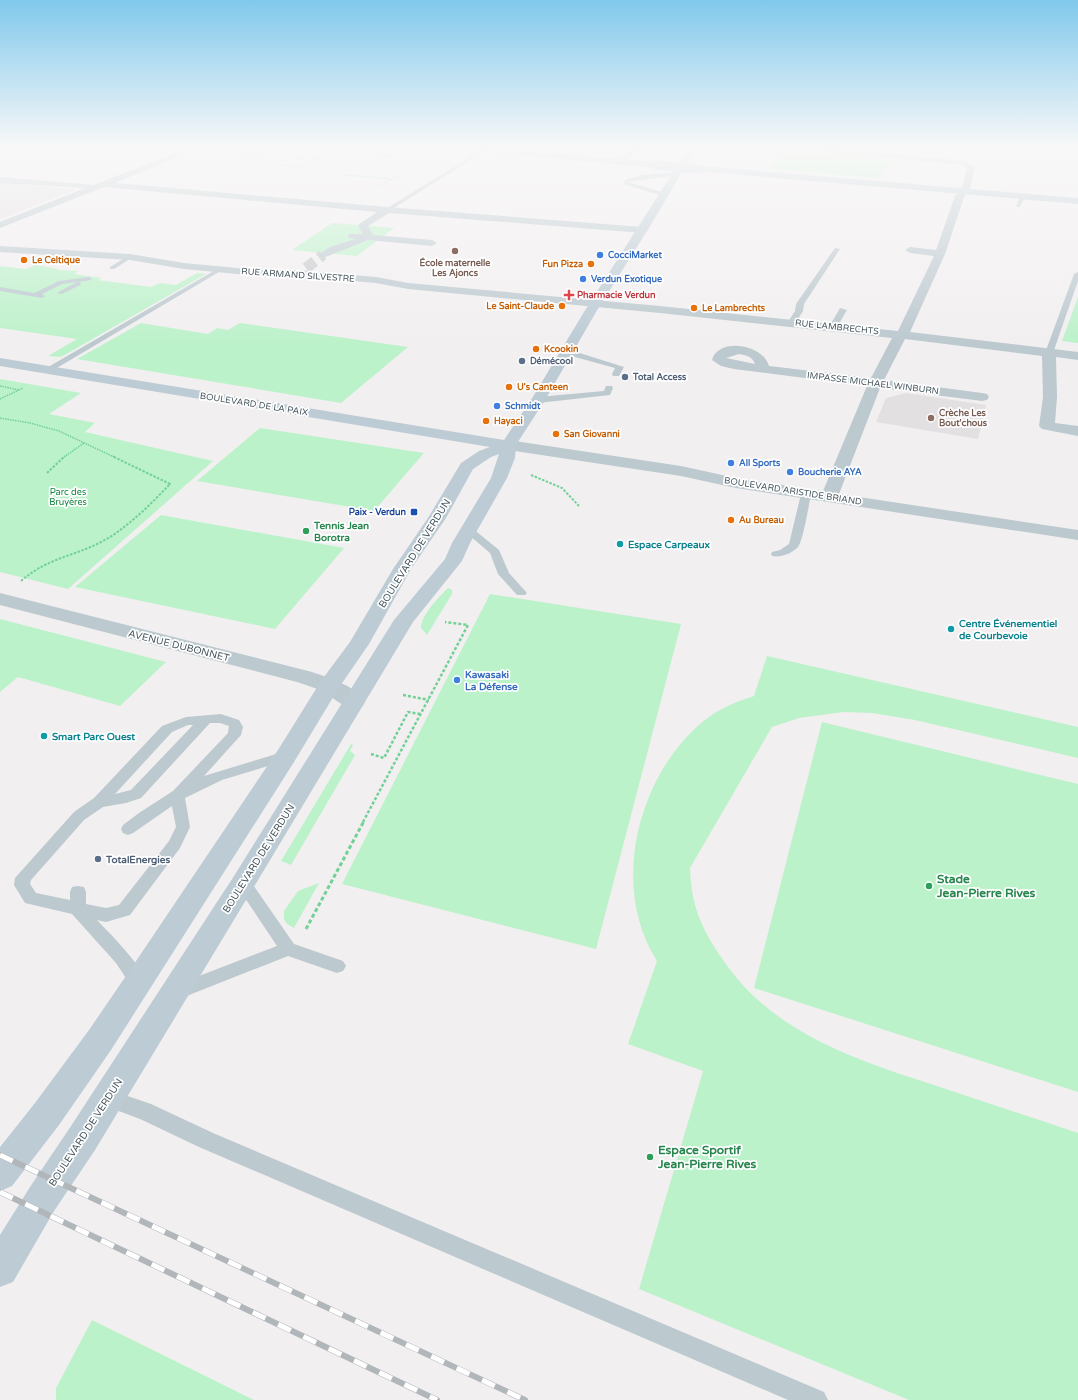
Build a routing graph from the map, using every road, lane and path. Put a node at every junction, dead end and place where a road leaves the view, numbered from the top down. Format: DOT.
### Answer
graph roads {
  1 [pos="31,212"];
  2 [pos="383,212"];
  3 [pos="417,212"];
  4 [pos="653,212"];
  5 [pos="955,212"];
  6 [pos="0,225"];
  7 [pos="643,230"];
  8 [pos="344,235"];
  9 [pos="367,237"];
  10 [pos="432,243"];
  11 [pos="0,249"];
  12 [pos="837,249"];
  13 [pos="910,250"];
  14 [pos="940,254"];
  15 [pos="323,255"];
  16 [pos="130,257"];
  17 [pos="112,268"];
  18 [pos="221,269"];
  19 [pos="1077,274"];
  20 [pos="0,289"];
  21 [pos="60,293"];
  22 [pos="34,295"];
  23 [pos="44,296"];
  24 [pos="596,303"];
  25 [pos="843,310"];
  26 [pos="792,322"];
  27 [pos="833,327"];
  28 [pos="902,334"];
  29 [pos="567,352"];
  30 [pos="1049,353"];
  31 [pos="1078,356"];
  32 [pos="0,362"];
  33 [pos="763,368"];
  34 [pos="47,370"];
  35 [pos="616,374"];
  36 [pos="875,383"];
  37 [pos="0,386"];
  38 [pos="25,388"];
  39 [pos="609,388"];
  40 [pos="20,390"];
  41 [pos="982,397"];
  42 [pos="0,400"];
  43 [pos="538,400"];
  44 [pos="0,418"];
  45 [pos="1078,431"];
  46 [pos="84,443"];
  47 [pos="508,445"];
  48 [pos="47,473"];
  49 [pos="532,475"];
  50 [pos="806,494"];
  51 [pos="829,497"];
  52 [pos="580,506"];
  53 [pos="468,530"];
  54 [pos="1078,535"];
  55 [pos="776,554"];
  56 [pos="16,584"];
  57 [pos="521,593"];
  58 [pos="0,599"];
  59 [pos="445,622"];
  60 [pos="329,686"];
  61 [pos="403,695"];
  62 [pos="429,700"];
  63 [pos="354,702"];
  64 [pos="421,714"];
  65 [pos="206,720"];
  66 [pos="371,754"];
  67 [pos="286,756"];
  68 [pos="178,796"];
  69 [pos="99,802"];
  70 [pos="128,829"];
  71 [pos="243,883"];
  72 [pos="78,892"];
  73 [pos="78,910"];
  74 [pos="288,949"];
  75 [pos="336,966"];
  76 [pos="138,982"];
  77 [pos="174,993"];
  78 [pos="107,1098"];
  79 [pos="0,1174"];
  80 [pos="0,1269"];
  81 [pos="816,1400"];
  1 -- 6 [label="street"];
  2 -- 9 [label="street"];
  3 -- 7 [label="street"];
  4 -- 7 [label="main road, BOULEVARD DE VERDUN"];
  5 -- 14 [label="street"];
  7 -- 24 [label="main road, BOULEVARD DE VERDUN"];
  8 -- 9 [label="street"];
  9 -- 10 [label="street"];
  9 -- 15 [label="street"];
  11 -- 16 [label="street, RUE ARMAND SILVESTRE"];
  12 -- 26 [label="lane"];
  13 -- 14 [label="street"];
  14 -- 28 [label="street"];
  16 -- 17 [label="lane"];
  16 -- 18 [label="street, RUE ARMAND SILVESTRE"];
  18 -- 24 [label="street, RUE ARMAND SILVESTRE"];
  18 -- 34 [label="lane"];
  19 -- 30 [label="lane"];
  20 -- 22 [label="lane"];
  21 -- 22 [label="lane"];
  22 -- 23 [label="lane"];
  24 -- 26 [label="street, RUE LAMBRECHTS"];
  24 -- 29 [label="main road, BOULEVARD DE VERDUN"];
  25 -- 27 [label="lane"];
  26 -- 27 [label="street, RUE LAMBRECHTS"];
  27 -- 28 [label="street, RUE LAMBRECHTS"];
  28 -- 30 [label="street, RUE LAMBRECHTS"];
  28 -- 36 [label="street"];
  29 -- 35 [label="lane"];
  29 -- 43 [label="main road, BOULEVARD DE VERDUN"];
  30 -- 31 [label="street, RUE LAMBRECHTS"];
  30 -- 45 [label="street"];
  32 -- 34 [label="main road, BOULEVARD DE LA PAIX"];
  33 -- 36 [label="street, IMPASSE MICHAEL WINBURN"];
  34 -- 47 [label="main road, BOULEVARD DE LA PAIX"];
  36 -- 41 [label="street, IMPASSE MICHAEL WINBURN"];
  36 -- 51 [label="street"];
  37 -- 40 [label="path"];
  38 -- 40 [label="path"];
  39 -- 43 [label="lane"];
  40 -- 42 [label="path"];
  43 -- 47 [label="main road, BOULEVARD DE VERDUN"];
  44 -- 46 [label="path"];
  46 -- 48 [label="path"];
  46 -- 56 [label="path"];
  47 -- 50 [label="street, BOULEVARD ARISTIDE BRIAND"];
  47 -- 53 [label="main road, BOULEVARD DE VERDUN"];
  47 -- 60 [label="main road, BOULEVARD DE VERDUN"];
  49 -- 52 [label="path"];
  50 -- 51 [label="street, BOULEVARD ARISTIDE BRIAND"];
  50 -- 55 [label="lane"];
  51 -- 54 [label="street, BOULEVARD ARISTIDE BRIAND"];
  53 -- 57 [label="lane"];
  53 -- 63 [label="main road, BOULEVARD DE VERDUN"];
  58 -- 60 [label="street, AVENUE DUBONNET"];
  59 -- 62 [label="path"];
  60 -- 63 [label="street, AVENUE DUBONNET"];
  60 -- 67 [label="main road, BOULEVARD DE VERDUN"];
  61 -- 62 [label="path"];
  62 -- 64 [label="path"];
  63 -- 71 [label="main road, BOULEVARD DE VERDUN"];
  64 -- 66 [label="path"];
  64 -- 74 [label="path"];
  65 -- 68 [label="lane"];
  65 -- 69 [label="lane"];
  65 -- 69 [label="lane"];
  67 -- 68 [label="lane"];
  67 -- 76 [label="main road, BOULEVARD DE VERDUN"];
  68 -- 70 [label="lane"];
  68 -- 73 [label="lane"];
  69 -- 73 [label="lane"];
  71 -- 74 [label="lane"];
  71 -- 77 [label="main road, BOULEVARD DE VERDUN"];
  72 -- 73 [label="lane"];
  73 -- 76 [label="lane"];
  74 -- 75 [label="lane"];
  74 -- 77 [label="lane"];
  76 -- 79 [label="main road, BOULEVARD DE VERDUN"];
  77 -- 78 [label="main road, BOULEVARD DE VERDUN"];
  78 -- 80 [label="main road, BOULEVARD DE VERDUN"];
  78 -- 81 [label="lane"];
}
